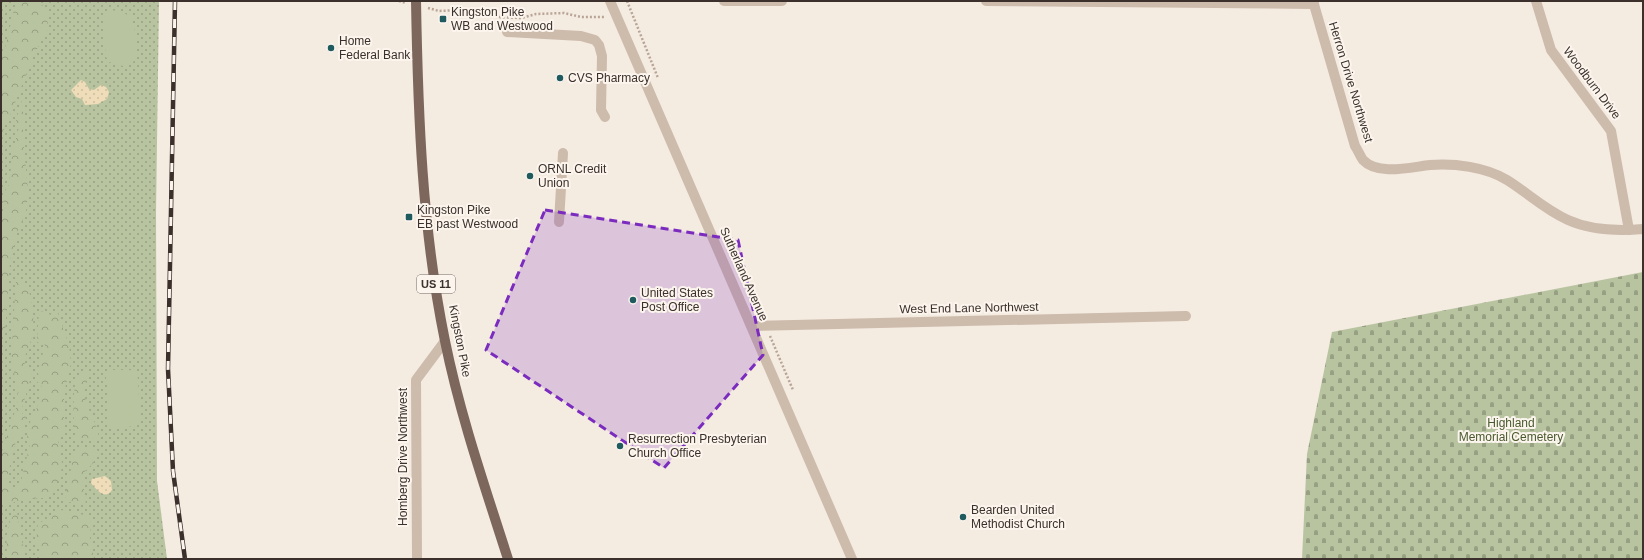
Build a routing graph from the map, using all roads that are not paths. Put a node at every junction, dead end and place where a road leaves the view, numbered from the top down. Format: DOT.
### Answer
graph roads {
  1 [pos="610,1"];
  2 [pos="724,1"];
  3 [pos="782,1"];
  4 [pos="986,1"];
  5 [pos="1536,1"];
  6 [pos="1071,2"];
  7 [pos="416,3"];
  8 [pos="1314,3"];
  9 [pos="506,32"];
  10 [pos="605,117"];
  11 [pos="563,153"];
  12 [pos="559,222"];
  13 [pos="1629,230"];
  14 [pos="1643,230"];
  15 [pos="1186,316"];
  16 [pos="752,326"];
  17 [pos="445,341"];
  18 [pos="417,559"];
  19 [pos="508,559"];
  20 [pos="852,559"];
  1 -- 16 [label="street, Sutherland Avenue"];
  2 -- 3 [label="street"];
  4 -- 6 [label="street"];
  5 -- 13 [label="street, Woodburn Drive"];
  6 -- 8 [label="street"];
  7 -- 17 [label="main road, Kingston Pike / US 11"];
  8 -- 13 [label="street, Herron Drive Northwest"];
  9 -- 10 [label="street"];
  11 -- 12 [label="street"];
  13 -- 14 [label="street, Herron Drive Northwest"];
  15 -- 16 [label="street, West End Lane Northwest"];
  16 -- 20 [label="street, Sutherland Avenue"];
  17 -- 18 [label="street, Homberg Drive Northwest"];
  17 -- 19 [label="main road, Kingston Pike / US 11"];
}
